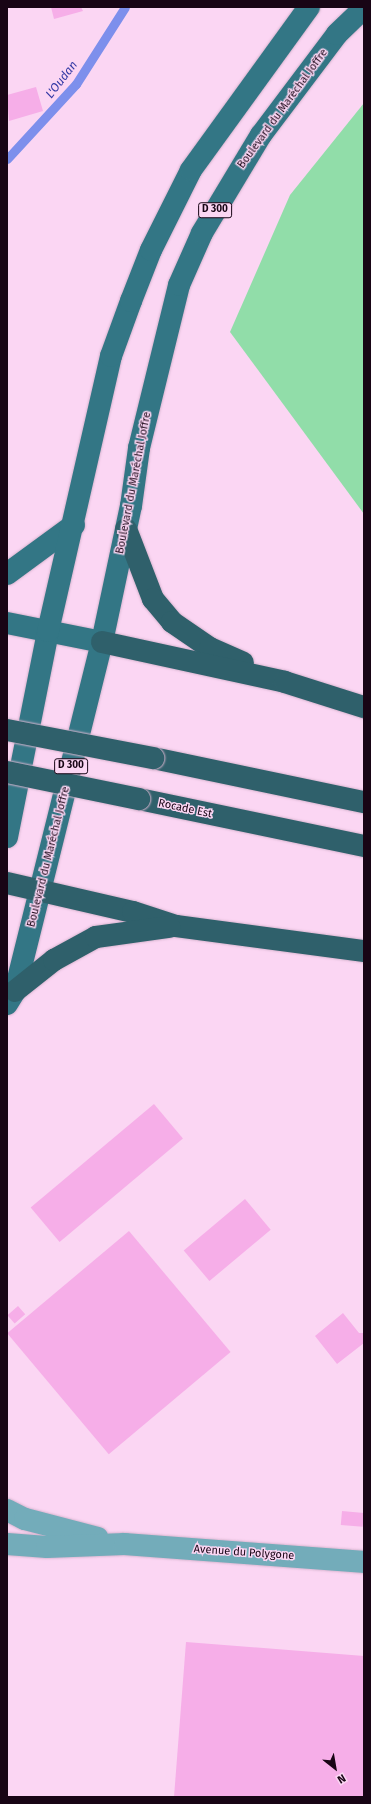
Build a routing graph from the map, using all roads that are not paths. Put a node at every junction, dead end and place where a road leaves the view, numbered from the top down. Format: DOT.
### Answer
graph roads {
  1 [pos="309,7"];
  2 [pos="364,8"];
  3 [pos="74,525"];
  4 [pos="126,529"];
  5 [pos="7,574"];
  6 [pos="7,623"];
  7 [pos="48,631"];
  8 [pos="102,642"];
  9 [pos="285,682"];
  10 [pos="364,707"];
  11 [pos="7,730"];
  12 [pos="7,772"];
  13 [pos="364,802"];
  14 [pos="7,838"];
  15 [pos="364,846"];
  16 [pos="7,883"];
  17 [pos="41,890"];
  18 [pos="176,926"];
  19 [pos="364,951"];
  20 [pos="11,997"];
  21 [pos="7,1510"];
  22 [pos="7,1544"];
  23 [pos="125,1544"];
  24 [pos="364,1562"];
  1 -- 3 [label="main road"];
  2 -- 4 [label="main road, Boulevard du Maréchal Joffre / D 300"];
  3 -- 5 [label="main road"];
  3 -- 7 [label="main road"];
  4 -- 8 [label="main road, Boulevard du Maréchal Joffre / D 300"];
  4 -- 9 [label="highway"];
  6 -- 7 [label="main road"];
  7 -- 8 [label="main road"];
  7 -- 14 [label="main road"];
  8 -- 9 [label="highway"];
  8 -- 17 [label="main road, Boulevard du Maréchal Joffre / D 300"];
  9 -- 10 [label="highway"];
  11 -- 13 [label="highway, bridge"];
  12 -- 15 [label="highway, Rocade Est, bridge"];
  16 -- 17 [label="highway"];
  17 -- 18 [label="highway"];
  17 -- 20 [label="main road, Boulevard du Maréchal Joffre"];
  18 -- 19 [label="highway"];
  18 -- 20 [label="highway"];
  21 -- 23 [label="street, Avenue du Polygone"];
  22 -- 23 [label="street, Avenue du Polygone"];
  23 -- 24 [label="street, Avenue du Polygone"];
}
